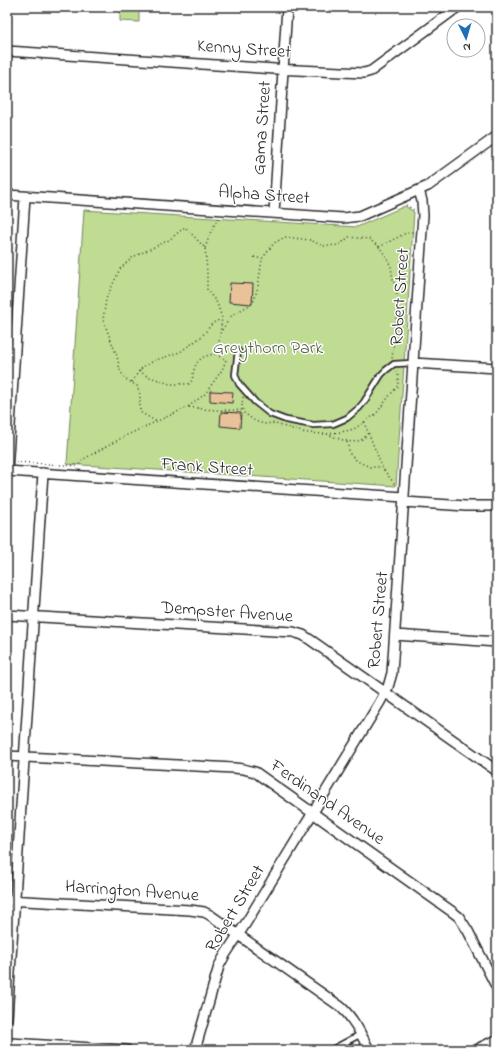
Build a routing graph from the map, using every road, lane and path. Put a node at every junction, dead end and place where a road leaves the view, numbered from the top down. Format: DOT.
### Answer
graph roads {
  1 [pos="287,7"];
  2 [pos="458,7"];
  3 [pos="7,51"];
  4 [pos="283,69"];
  5 [pos="497,136"];
  6 [pos="420,194"];
  7 [pos="7,195"];
  8 [pos="25,197"];
  9 [pos="415,211"];
  10 [pos="274,213"];
  11 [pos="219,217"];
  12 [pos="414,232"];
  13 [pos="205,248"];
  14 [pos="379,248"];
  15 [pos="254,257"];
  16 [pos="262,259"];
  17 [pos="222,318"];
  18 [pos="221,331"];
  19 [pos="238,351"];
  20 [pos="219,354"];
  21 [pos="413,363"];
  22 [pos="394,364"];
  23 [pos="497,368"];
  24 [pos="139,371"];
  25 [pos="132,382"];
  26 [pos="239,384"];
  27 [pos="188,407"];
  28 [pos="243,410"];
  29 [pos="156,422"];
  30 [pos="364,422"];
  31 [pos="369,432"];
  32 [pos="325,434"];
  33 [pos="346,441"];
  34 [pos="382,467"];
  35 [pos="7,468"];
  36 [pos="43,473"];
  37 [pos="397,488"];
  38 [pos="404,499"];
  39 [pos="497,506"];
  40 [pos="7,615"];
  41 [pos="34,616"];
  42 [pos="395,635"];
  43 [pos="497,642"];
  44 [pos="385,692"];
  45 [pos="7,756"];
  46 [pos="24,757"];
  47 [pos="497,771"];
  48 [pos="313,812"];
  49 [pos="11,900"];
  50 [pos="238,934"];
  51 [pos="497,988"];
  52 [pos="7,1018"];
  53 [pos="361,1034"];
  54 [pos="497,1043"];
  55 [pos="7,1044"];
  56 [pos="127,1050"];
  57 [pos="195,1050"];
  58 [pos="330,1050"];
  59 [pos="369,1050"];
  60 [pos="482,1050"];
  1 -- 4 [label="street, Gama Street"];
  2 -- 4 [label="street, Kenny Street"];
  3 -- 4 [label="street, Kenny Street"];
  4 -- 10 [label="street, Gama Street"];
  5 -- 6 [label="street, Alpha Street"];
  6 -- 9 [label="path"];
  6 -- 10 [label="street, Alpha Street"];
  6 -- 21 [label="street, Robert Street"];
  7 -- 8 [label="street, Alpha Street"];
  8 -- 10 [label="street, Alpha Street"];
  8 -- 35 [label="street"];
  11 -- 13 [label="path"];
  12 -- 14 [label="path"];
  13 -- 17 [label="path"];
  13 -- 25 [label="path"];
  14 -- 16 [label="path"];
  14 -- 22 [label="path"];
  15 -- 16 [label="path"];
  16 -- 18 [label="path"];
  17 -- 18 [label="path"];
  17 -- 24 [label="path"];
  18 -- 20 [label="path"];
  19 -- 26 [label="lane"];
  20 -- 24 [label="path"];
  20 -- 27 [label="path"];
  21 -- 22 [label="lane"];
  21 -- 23 [label="street"];
  21 -- 38 [label="street, Robert Street"];
  22 -- 26 [label="lane"];
  22 -- 30 [label="path"];
  24 -- 25 [label="path"];
  25 -- 29 [label="path"];
  26 -- 28 [label="path"];
  27 -- 28 [label="path"];
  27 -- 29 [label="path"];
  28 -- 32 [label="path"];
  29 -- 35 [label="path"];
  30 -- 31 [label="path"];
  30 -- 32 [label="path"];
  31 -- 33 [label="path"];
  31 -- 34 [label="path"];
  32 -- 33 [label="path"];
  33 -- 34 [label="path"];
  34 -- 37 [label="path"];
  35 -- 36 [label="street, Frank Street"];
  36 -- 38 [label="street, Frank Street"];
  36 -- 41 [label="street"];
  38 -- 39 [label="street, Frank Street"];
  38 -- 42 [label="street, Robert Street"];
  40 -- 41 [label="street, Dempster Avenue"];
  41 -- 44 [label="street, Dempster Avenue"];
  41 -- 46 [label="street"];
  42 -- 43 [label="street"];
  42 -- 44 [label="street, Robert Street"];
  44 -- 47 [label="street, Dempster Avenue"];
  44 -- 48 [label="street, Robert Street"];
  45 -- 46 [label="street, Ferdinand Avenue"];
  46 -- 48 [label="street, Ferdinand Avenue"];
  46 -- 49 [label="street"];
  48 -- 50 [label="street, Robert Street"];
  48 -- 51 [label="street, Ferdinand Avenue"];
  49 -- 50 [label="street, Harrington Avenue"];
  49 -- 52 [label="street"];
  50 -- 53 [label="street, Harrington Avenue"];
  50 -- 57 [label="street, Robert Street"];
  53 -- 58 [label="lane"];
  53 -- 59 [label="street, Harrington Avenue"];
  54 -- 60 [label="main road"];
  55 -- 56 [label="street"];
}
